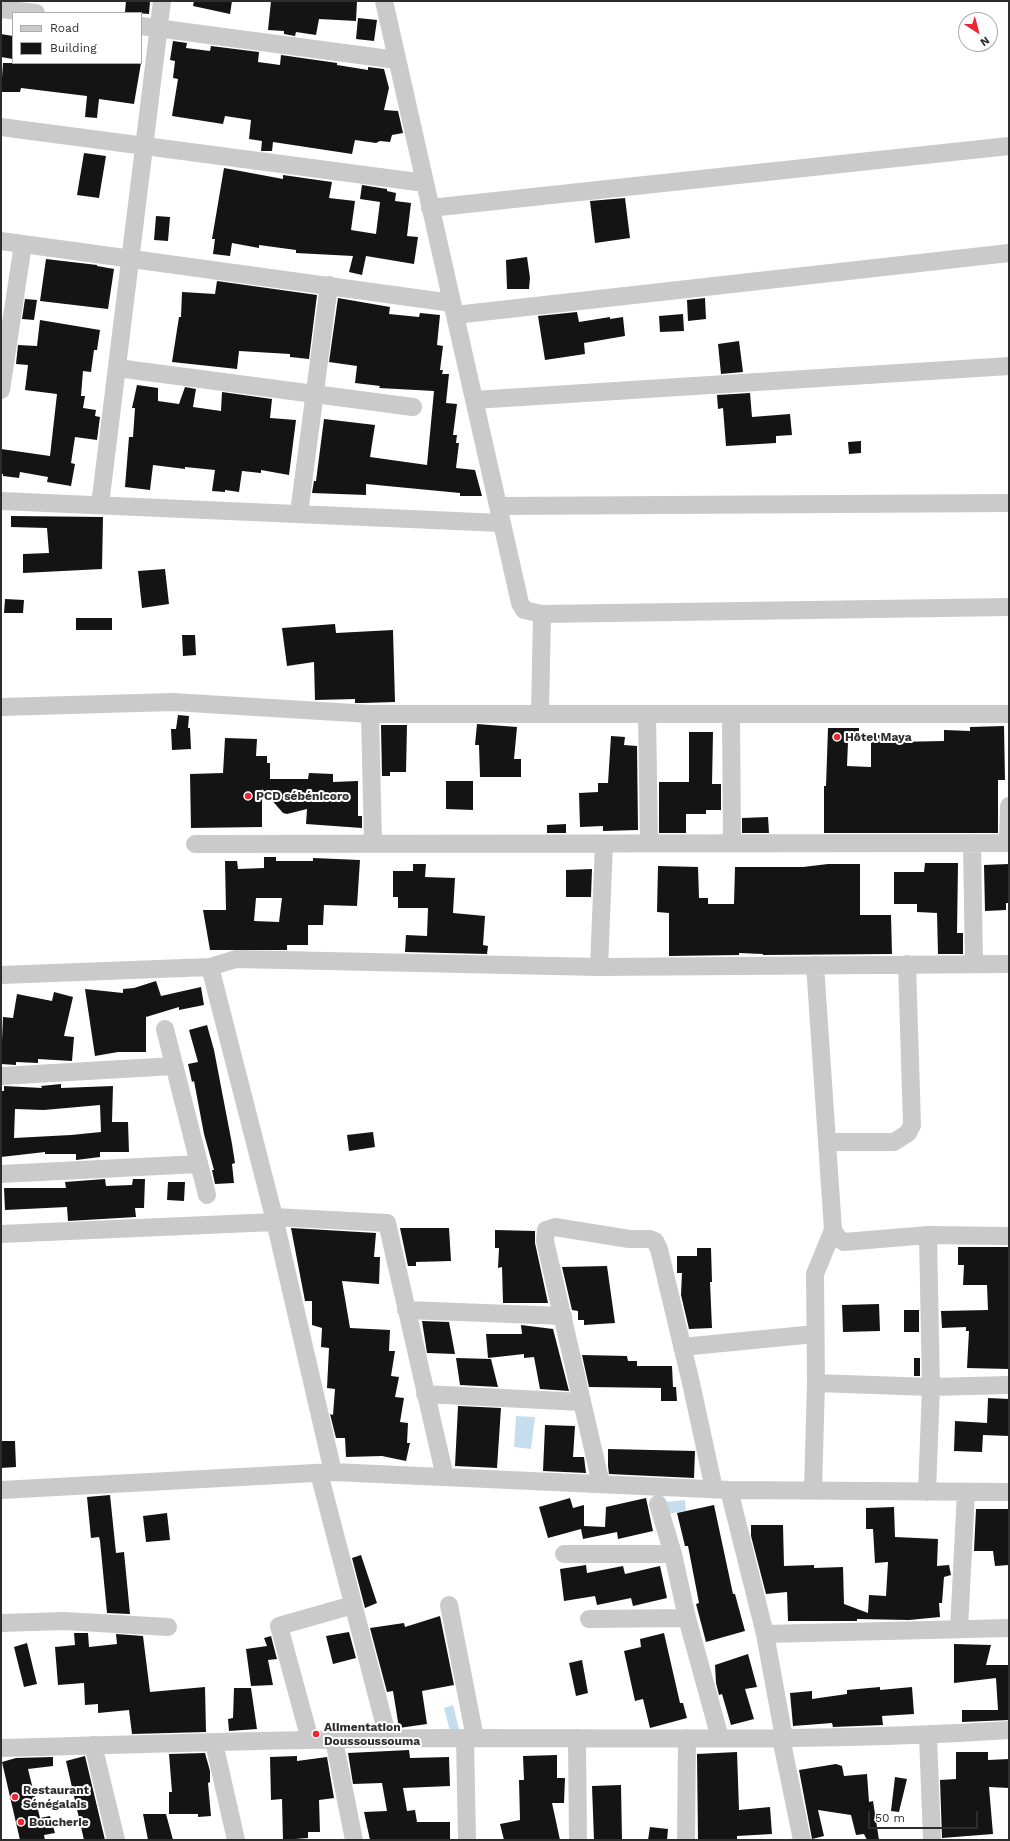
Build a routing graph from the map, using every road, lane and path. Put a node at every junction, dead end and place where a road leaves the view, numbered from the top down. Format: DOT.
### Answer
graph roads {
  1 [pos="162,1"];
  2 [pos="384,1"];
  3 [pos="1,9"];
  4 [pos="27,12"];
  5 [pos="142,26"];
  6 [pos="159,29"];
  7 [pos="397,60"];
  8 [pos="1,127"];
  9 [pos="144,146"];
  10 [pos="1009,146"];
  11 [pos="425,183"];
  12 [pos="430,208"];
  13 [pos="1,241"];
  14 [pos="22,244"];
  15 [pos="1009,253"];
  16 [pos="130,258"];
  17 [pos="329,285"];
  18 [pos="453,309"];
  19 [pos="1009,366"];
  20 [pos="117,368"];
  21 [pos="1,390"];
  22 [pos="314,394"];
  23 [pos="474,400"];
  24 [pos="413,407"];
  25 [pos="1,501"];
  26 [pos="1009,503"];
  27 [pos="100,505"];
  28 [pos="299,513"];
  29 [pos="500,514"];
  30 [pos="1009,607"];
  31 [pos="542,614"];
  32 [pos="1,707"];
  33 [pos="370,714"];
  34 [pos="540,714"];
  35 [pos="647,714"];
  36 [pos="732,714"];
  37 [pos="1009,714"];
  38 [pos="1009,806"];
  39 [pos="649,843"];
  40 [pos="972,843"];
  41 [pos="1009,843"];
  42 [pos="195,844"];
  43 [pos="373,844"];
  44 [pos="604,844"];
  45 [pos="732,844"];
  46 [pos="907,964"];
  47 [pos="974,964"];
  48 [pos="1009,964"];
  49 [pos="815,965"];
  50 [pos="210,967"];
  51 [pos="599,967"];
  52 [pos="1,974"];
  53 [pos="165,1029"];
  54 [pos="174,1066"];
  55 [pos="1,1076"];
  56 [pos="827,1142"];
  57 [pos="199,1164"];
  58 [pos="1,1174"];
  59 [pos="207,1195"];
  60 [pos="274,1220"];
  61 [pos="834,1230"];
  62 [pos="1,1234"];
  63 [pos="928,1235"];
  64 [pos="1009,1236"];
  65 [pos="406,1310"];
  66 [pos="563,1316"];
  67 [pos="815,1334"];
  68 [pos="682,1347"];
  69 [pos="816,1383"];
  70 [pos="1009,1385"];
  71 [pos="932,1387"];
  72 [pos="425,1394"];
  73 [pos="581,1402"];
  74 [pos="326,1472"];
  75 [pos="445,1477"];
  76 [pos="601,1484"];
  77 [pos="721,1489"];
  78 [pos="1,1490"];
  79 [pos="813,1490"];
  80 [pos="927,1492"];
  81 [pos="966,1492"];
  82 [pos="1009,1492"];
  83 [pos="658,1504"];
  84 [pos="564,1554"];
  85 [pos="673,1554"];
  86 [pos="353,1605"];
  87 [pos="449,1605"];
  88 [pos="687,1618"];
  89 [pos="589,1619"];
  90 [pos="1,1623"];
  91 [pos="168,1627"];
  92 [pos="1009,1628"];
  93 [pos="958,1629"];
  94 [pos="765,1634"];
  95 [pos="1009,1730"];
  96 [pos="928,1736"];
  97 [pos="388,1738"];
  98 [pos="470,1738"];
  99 [pos="577,1738"];
  100 [pos="687,1738"];
  101 [pos="720,1738"];
  102 [pos="782,1738"];
  103 [pos="310,1740"];
  104 [pos="334,1740"];
  105 [pos="214,1743"];
  106 [pos="93,1746"];
  107 [pos="1,1748"];
  108 [pos="116,1840"];
  109 [pos="236,1840"];
  110 [pos="354,1840"];
  111 [pos="466,1840"];
  112 [pos="578,1840"];
  113 [pos="686,1840"];
  114 [pos="802,1840"];
  115 [pos="932,1840"];
  1 -- 6 [label="street"];
  2 -- 7 [label="street"];
  3 -- 4 [label="street"];
  5 -- 6 [label="street"];
  6 -- 7 [label="street"];
  6 -- 9 [label="street"];
  7 -- 11 [label="street"];
  8 -- 9 [label="street"];
  9 -- 11 [label="street"];
  9 -- 16 [label="street"];
  10 -- 12 [label="street"];
  11 -- 12 [label="street"];
  12 -- 18 [label="street"];
  13 -- 14 [label="street"];
  14 -- 16 [label="street"];
  14 -- 21 [label="street"];
  15 -- 18 [label="street"];
  16 -- 17 [label="street"];
  16 -- 20 [label="street"];
  17 -- 18 [label="street"];
  17 -- 22 [label="street"];
  18 -- 23 [label="street"];
  19 -- 23 [label="street"];
  20 -- 22 [label="street"];
  20 -- 27 [label="street"];
  22 -- 24 [label="street"];
  22 -- 28 [label="street"];
  23 -- 29 [label="street"];
  25 -- 27 [label="street"];
  26 -- 29 [label="street"];
  27 -- 28 [label="street"];
  28 -- 29 [label="street"];
  29 -- 31 [label="street"];
  30 -- 31 [label="street"];
  31 -- 34 [label="street"];
  32 -- 33 [label="street"];
  33 -- 34 [label="street"];
  33 -- 43 [label="street"];
  34 -- 35 [label="street"];
  35 -- 36 [label="street"];
  35 -- 39 [label="street"];
  36 -- 37 [label="street"];
  36 -- 45 [label="street"];
  38 -- 41 [label="street"];
  39 -- 44 [label="street"];
  39 -- 45 [label="street"];
  40 -- 41 [label="street"];
  40 -- 45 [label="street"];
  40 -- 47 [label="street"];
  42 -- 43 [label="street"];
  43 -- 44 [label="street"];
  44 -- 51 [label="street"];
  46 -- 47 [label="street"];
  46 -- 49 [label="street"];
  46 -- 56 [label="street"];
  47 -- 48 [label="street"];
  49 -- 51 [label="street"];
  49 -- 56 [label="street"];
  50 -- 51 [label="street"];
  50 -- 52 [label="street"];
  50 -- 60 [label="street"];
  53 -- 54 [label="street"];
  54 -- 55 [label="street"];
  54 -- 57 [label="street"];
  56 -- 61 [label="street"];
  57 -- 58 [label="street"];
  57 -- 59 [label="street"];
  60 -- 62 [label="street"];
  60 -- 65 [label="street"];
  60 -- 74 [label="street"];
  61 -- 63 [label="street"];
  61 -- 67 [label="street"];
  63 -- 64 [label="street"];
  63 -- 71 [label="street"];
  65 -- 66 [label="street"];
  65 -- 72 [label="street"];
  66 -- 68 [label="street"];
  66 -- 73 [label="street"];
  67 -- 68 [label="street"];
  67 -- 69 [label="street"];
  68 -- 77 [label="street"];
  69 -- 71 [label="street"];
  69 -- 79 [label="street"];
  70 -- 71 [label="street"];
  71 -- 80 [label="street"];
  72 -- 73 [label="street"];
  72 -- 75 [label="street"];
  73 -- 76 [label="street"];
  74 -- 75 [label="street"];
  74 -- 78 [label="street"];
  74 -- 86 [label="street"];
  75 -- 76 [label="street"];
  76 -- 77 [label="street"];
  77 -- 79 [label="street"];
  77 -- 94 [label="street"];
  79 -- 80 [label="street"];
  80 -- 81 [label="street"];
  81 -- 82 [label="street"];
  81 -- 93 [label="street"];
  83 -- 85 [label="street"];
  84 -- 85 [label="street"];
  85 -- 88 [label="street"];
  86 -- 97 [label="street"];
  86 -- 103 [label="street"];
  87 -- 98 [label="street"];
  88 -- 89 [label="street"];
  88 -- 101 [label="street"];
  90 -- 91 [label="street"];
  92 -- 93 [label="street"];
  93 -- 94 [label="street"];
  94 -- 102 [label="street"];
  95 -- 96 [label="street"];
  96 -- 102 [label="street"];
  96 -- 115 [label="street"];
  97 -- 98 [label="street"];
  97 -- 104 [label="street"];
  98 -- 99 [label="street"];
  98 -- 111 [label="street"];
  99 -- 100 [label="street"];
  99 -- 112 [label="street"];
  100 -- 101 [label="street"];
  100 -- 113 [label="street"];
  101 -- 102 [label="street"];
  102 -- 114 [label="street"];
  103 -- 104 [label="street"];
  103 -- 105 [label="street"];
  104 -- 110 [label="street"];
  105 -- 106 [label="street"];
  105 -- 109 [label="street"];
  106 -- 107 [label="street"];
  106 -- 108 [label="street"];
}
